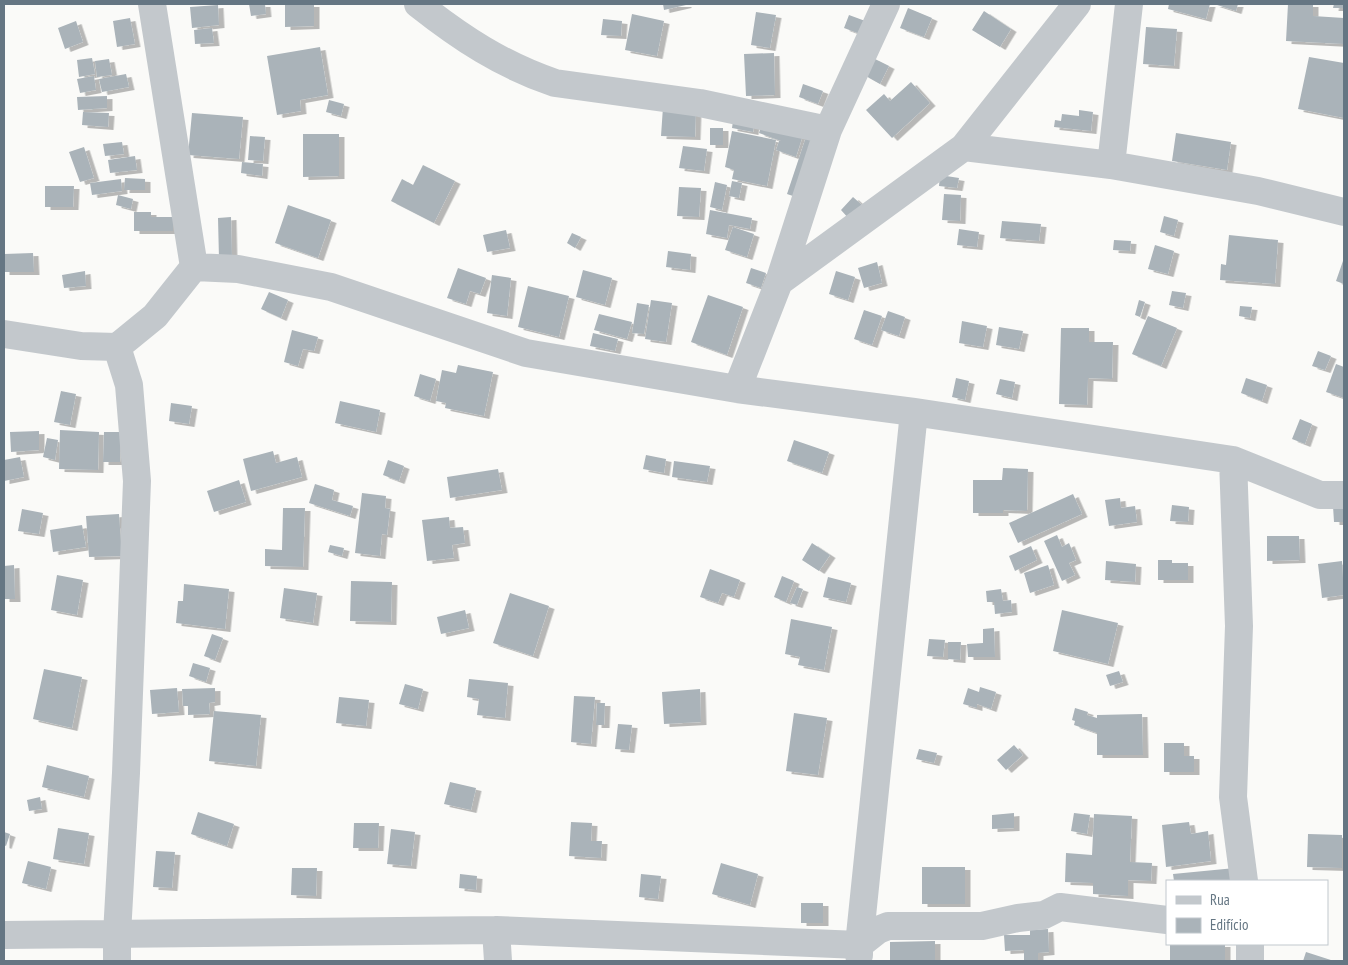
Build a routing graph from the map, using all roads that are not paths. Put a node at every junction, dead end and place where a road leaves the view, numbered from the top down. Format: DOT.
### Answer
graph roads {
  1 [pos="152,4"];
  2 [pos="418,4"];
  3 [pos="886,4"];
  4 [pos="1078,4"];
  5 [pos="1129,4"];
  6 [pos="828,130"];
  7 [pos="964,147"];
  8 [pos="1111,165"];
  9 [pos="1344,212"];
  10 [pos="194,267"];
  11 [pos="779,282"];
  12 [pos="4,334"];
  13 [pos="117,347"];
  14 [pos="737,389"];
  15 [pos="914,412"];
  16 [pos="1233,460"];
  17 [pos="1344,495"];
  18 [pos="1244,880"];
  19 [pos="1166,920"];
  20 [pos="496,930"];
  21 [pos="116,934"];
  22 [pos="4,935"];
  23 [pos="1250,945"];
  24 [pos="859,953"];
  25 [pos="117,961"];
  26 [pos="498,961"];
  27 [pos="1250,961"];
  1 -- 10 [label="street"];
  2 -- 6 [label="street"];
  3 -- 6 [label="street"];
  4 -- 7 [label="street"];
  5 -- 8 [label="street"];
  6 -- 11 [label="street"];
  7 -- 8 [label="street"];
  7 -- 11 [label="street"];
  8 -- 9 [label="street"];
  10 -- 13 [label="street"];
  10 -- 14 [label="street"];
  11 -- 14 [label="street"];
  12 -- 13 [label="street"];
  13 -- 21 [label="street"];
  14 -- 15 [label="street"];
  15 -- 16 [label="street"];
  15 -- 24 [label="street"];
  16 -- 17 [label="street"];
  16 -- 18 [label="street"];
  19 -- 24 [label="street"];
  20 -- 21 [label="street"];
  20 -- 24 [label="street"];
  20 -- 26 [label="street"];
  21 -- 22 [label="street"];
  21 -- 25 [label="street"];
  23 -- 27 [label="street"];
}
